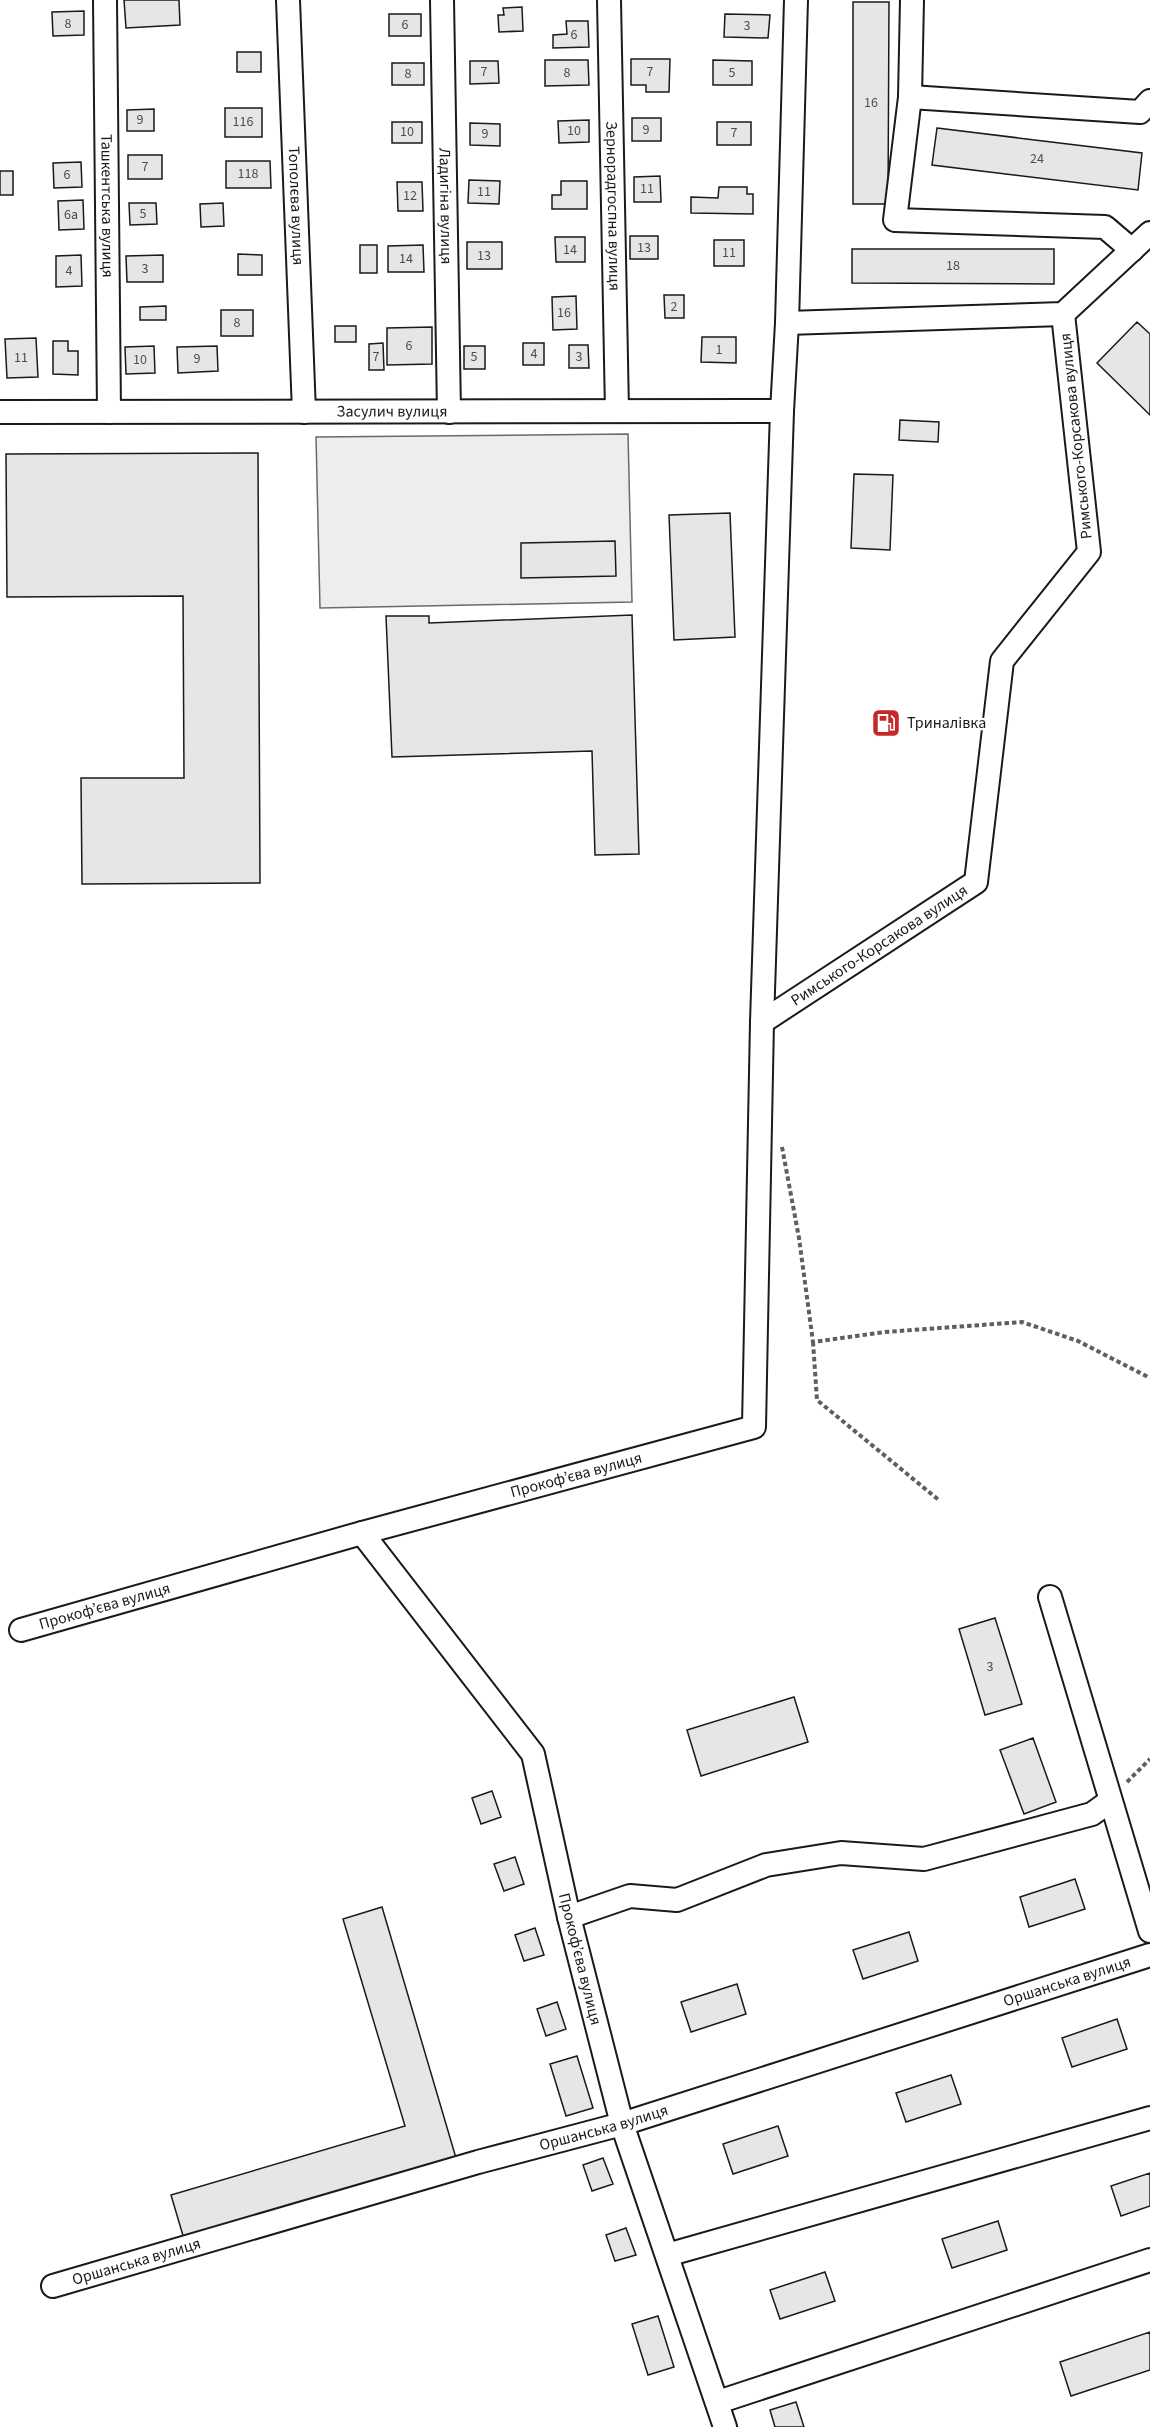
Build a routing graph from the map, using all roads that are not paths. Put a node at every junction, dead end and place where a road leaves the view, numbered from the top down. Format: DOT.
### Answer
graph roads {
  1 [pos="105,0"];
  2 [pos="288,0"];
  3 [pos="442,0"];
  4 [pos="609,0"];
  5 [pos="796,0"];
  6 [pos="912,0"];
  7 [pos="910,97"];
  8 [pos="1150,101"];
  9 [pos="1150,233"];
  10 [pos="1132,250"];
  11 [pos="1063,314"];
  12 [pos="788,323"];
  13 [pos="617,411"];
  14 [pos="782,411"];
  15 [pos="0,412"];
  16 [pos="109,412"];
  17 [pos="304,412"];
  18 [pos="449,412"];
  19 [pos="762,1022"];
  20 [pos="754,1427"];
  21 [pos="362,1533"];
  22 [pos="1050,1597"];
  23 [pos="21,1630"];
  24 [pos="1110,1801"];
  25 [pos="569,1917"];
  26 [pos="1150,1931"];
  27 [pos="1150,1955"];
  28 [pos="1150,2118"];
  29 [pos="622,2124"];
  30 [pos="667,2255"];
  31 [pos="1150,2260"];
  32 [pos="53,2286"];
  33 [pos="718,2402"];
  34 [pos="725,2427"];
  1 -- 16 [label="street, Ташкентська вулиця"];
  2 -- 17 [label="street, Тополєва вулиця"];
  3 -- 18 [label="street, Ладигіна вулиця"];
  4 -- 13 [label="street, Зернорадгоспна вулиця"];
  5 -- 12 [label="street, Римського-Корсакова вулиця"];
  6 -- 7 [label="street"];
  7 -- 8 [label="street"];
  7 -- 10 [label="street"];
  9 -- 10 [label="street, Римського-Корсакова вулиця"];
  10 -- 11 [label="street, Римського-Корсакова вулиця"];
  11 -- 12 [label="street, Римського-Корсакова вулиця"];
  11 -- 19 [label="street, Римського-Корсакова вулиця"];
  12 -- 14 [label="street, Римського-Корсакова вулиця"];
  13 -- 14 [label="street, Засулич вулиця"];
  13 -- 18 [label="street, Засулич вулиця"];
  14 -- 19 [label="street, Римського-Корсакова вулиця"];
  15 -- 16 [label="street, Засулич вулиця"];
  16 -- 17 [label="street, Засулич вулиця"];
  17 -- 18 [label="street, Засулич вулиця"];
  19 -- 20 [label="street, Римського-Корсакова вулиця"];
  20 -- 21 [label="street, Прокоф’єва вулиця"];
  21 -- 23 [label="street, Прокоф’єва вулиця"];
  21 -- 25 [label="street, Прокоф’єва вулиця"];
  22 -- 24 [label="street"];
  24 -- 25 [label="street"];
  24 -- 26 [label="street"];
  25 -- 29 [label="street, Прокоф’єва вулиця"];
  27 -- 29 [label="street, Оршанська вулиця"];
  28 -- 30 [label="street"];
  29 -- 30 [label="street, Прокоф’єва вулиця"];
  29 -- 32 [label="street, Оршанська вулиця"];
  30 -- 33 [label="street, Прокоф’єва вулиця"];
  31 -- 33 [label="street"];
  33 -- 34 [label="street, Прокоф’єва вулиця"];
}
